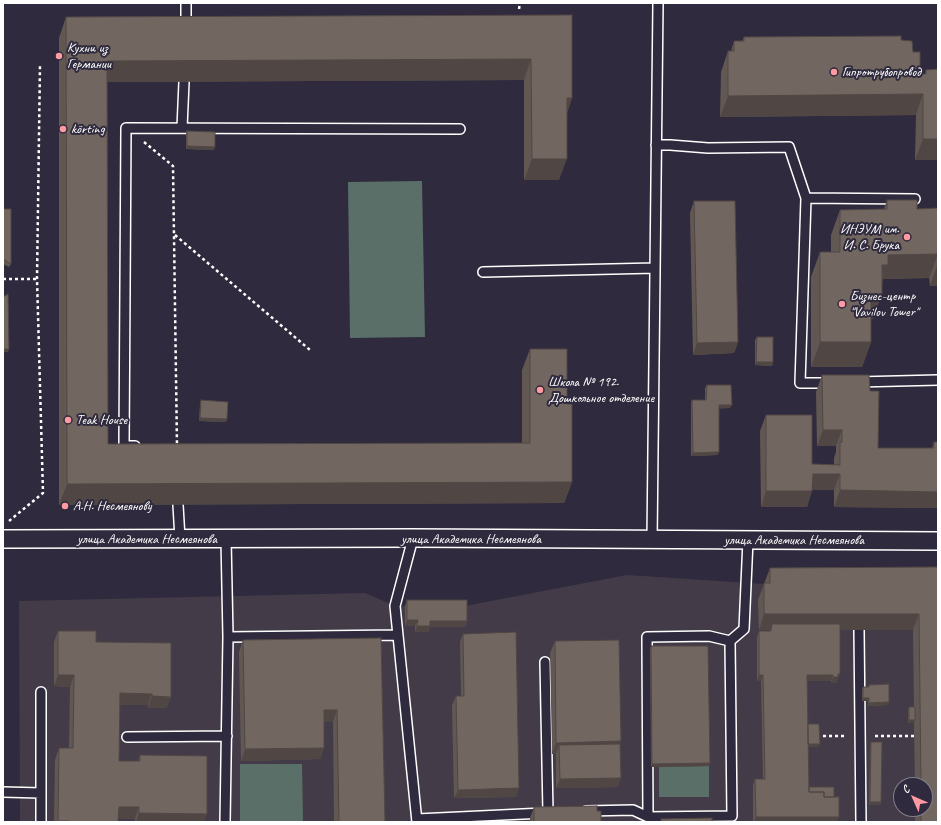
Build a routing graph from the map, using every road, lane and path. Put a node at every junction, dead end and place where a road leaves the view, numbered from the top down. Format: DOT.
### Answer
graph roads {
  1 [pos="186,3"];
  2 [pos="520,3"];
  3 [pos="658,3"];
  4 [pos="519,9"];
  5 [pos="185,37"];
  6 [pos="40,64"];
  7 [pos="184,82"];
  8 [pos="126,128"];
  9 [pos="182,128"];
  10 [pos="460,129"];
  11 [pos="656,145"];
  12 [pos="806,198"];
  13 [pos="915,199"];
  14 [pos="174,235"];
  15 [pos="655,268"];
  16 [pos="483,272"];
  17 [pos="3,279"];
  18 [pos="38,280"];
  19 [pos="310,350"];
  20 [pos="938,380"];
  21 [pos="147,446"];
  22 [pos="177,446"];
  23 [pos="178,505"];
  24 [pos="3,526"];
  25 [pos="413,538"];
  26 [pos="3,539"];
  27 [pos="180,539"];
  28 [pos="226,539"];
  29 [pos="652,540"];
  30 [pos="748,540"];
  31 [pos="938,541"];
  32 [pos="859,630"];
  33 [pos="398,635"];
  34 [pos="228,637"];
  35 [pos="730,642"];
  36 [pos="545,662"];
  37 [pos="41,692"];
  38 [pos="227,736"];
  39 [pos="908,736"];
  40 [pos="921,736"];
  41 [pos="127,737"];
  42 [pos="3,792"];
  43 [pos="41,793"];
  44 [pos="579,812"];
  45 [pos="648,817"];
  46 [pos="732,819"];
  47 [pos="417,820"];
  48 [pos="41,822"];
  49 [pos="225,822"];
  50 [pos="861,822"];
  1 -- 5 [label="lane"];
  2 -- 4 [label="path"];
  3 -- 11 [label="lane"];
  6 -- 18 [label="path"];
  7 -- 9 [label="lane"];
  8 -- 9 [label="lane"];
  8 -- 14 [label="path"];
  8 -- 21 [label="lane"];
  9 -- 10 [label="lane"];
  11 -- 12 [label="lane"];
  11 -- 15 [label="lane"];
  12 -- 13 [label="lane"];
  12 -- 20 [label="lane"];
  14 -- 19 [label="path"];
  14 -- 22 [label="path"];
  15 -- 16 [label="lane"];
  15 -- 29 [label="lane"];
  17 -- 18 [label="path"];
  18 -- 24 [label="path"];
  23 -- 27 [label="lane"];
  25 -- 28 [label="street, улица Академика Несмеянова"];
  25 -- 29 [label="street, улица Академика Несмеянова"];
  25 -- 33 [label="lane"];
  26 -- 27 [label="street, улица Академика Несмеянова"];
  27 -- 28 [label="street, улица Академика Несмеянова"];
  28 -- 34 [label="lane"];
  29 -- 30 [label="street, улица Академика Несмеянова"];
  30 -- 31 [label="street, улица Академика Несмеянова"];
  30 -- 35 [label="lane"];
  32 -- 50 [label="lane"];
  33 -- 34 [label="lane"];
  33 -- 47 [label="lane"];
  34 -- 38 [label="lane"];
  35 -- 45 [label="lane"];
  35 -- 46 [label="lane"];
  36 -- 47 [label="lane"];
  37 -- 43 [label="lane"];
  38 -- 41 [label="lane"];
  38 -- 49 [label="lane"];
  39 -- 40 [label="path"];
  42 -- 43 [label="lane"];
  43 -- 48 [label="lane"];
  44 -- 45 [label="lane"];
  45 -- 46 [label="lane"];
}
